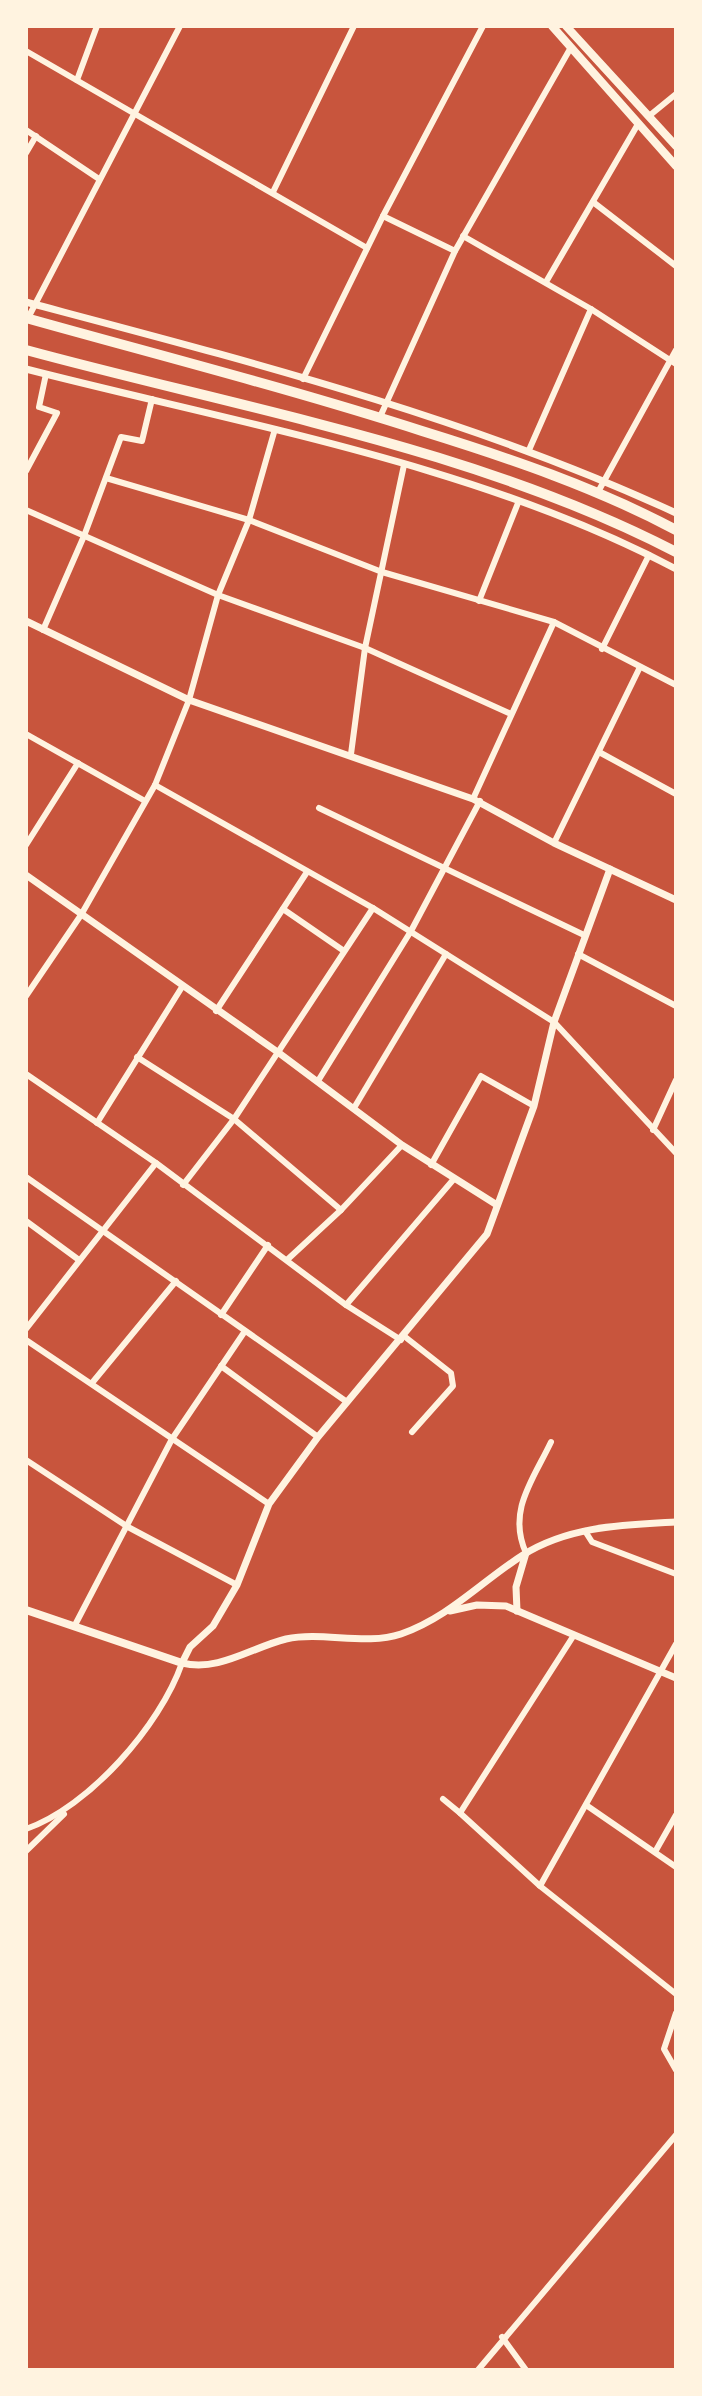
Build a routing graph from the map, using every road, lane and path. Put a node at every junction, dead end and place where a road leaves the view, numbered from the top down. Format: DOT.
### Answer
graph roads {
  1 [pos="97,26"];
  2 [pos="180,26"];
  3 [pos="354,26"];
  4 [pos="483,26"];
  5 [pos="552,26"];
  6 [pos="566,26"];
  7 [pos="570,49"];
  8 [pos="26,51"];
  9 [pos="77,80"];
  10 [pos="676,94"];
  11 [pos="133,114"];
  12 [pos="649,116"];
  13 [pos="638,124"];
  14 [pos="26,130"];
  15 [pos="36,136"];
  16 [pos="676,146"];
  17 [pos="26,153"];
  18 [pos="676,166"];
  19 [pos="99,179"];
  20 [pos="273,192"];
  21 [pos="593,202"];
  22 [pos="383,216"];
  23 [pos="463,236"];
  24 [pos="367,248"];
  25 [pos="455,251"];
  26 [pos="676,266"];
  27 [pos="546,282"];
  28 [pos="30,303"];
  29 [pos="591,309"];
  30 [pos="27,318"];
  31 [pos="26,350"];
  32 [pos="676,350"];
  33 [pos="673,362"];
  34 [pos="26,369"];
  35 [pos="273,372"];
  36 [pos="46,374"];
  37 [pos="302,380"];
  38 [pos="270,385"];
  39 [pos="152,399"];
  40 [pos="383,403"];
  41 [pos="380,417"];
  42 [pos="275,429"];
  43 [pos="529,450"];
  44 [pos="404,465"];
  45 [pos="26,471"];
  46 [pos="106,478"];
  47 [pos="605,480"];
  48 [pos="598,492"];
  49 [pos="518,503"];
  50 [pos="26,510"];
  51 [pos="676,513"];
  52 [pos="249,520"];
  53 [pos="676,530"];
  54 [pos="84,536"];
  55 [pos="676,552"];
  56 [pos="649,555"];
  57 [pos="676,569"];
  58 [pos="382,572"];
  59 [pos="218,595"];
  60 [pos="479,601"];
  61 [pos="26,621"];
  62 [pos="554,622"];
  63 [pos="43,630"];
  64 [pos="365,648"];
  65 [pos="602,649"];
  66 [pos="640,667"];
  67 [pos="676,685"];
  68 [pos="189,700"];
  69 [pos="511,714"];
  70 [pos="26,734"];
  71 [pos="599,752"];
  72 [pos="351,754"];
  73 [pos="78,763"];
  74 [pos="155,785"];
  75 [pos="676,794"];
  76 [pos="477,800"];
  77 [pos="145,801"];
  78 [pos="319,808"];
  79 [pos="554,843"];
  80 [pos="26,845"];
  81 [pos="446,867"];
  82 [pos="610,869"];
  83 [pos="307,872"];
  84 [pos="26,875"];
  85 [pos="676,900"];
  86 [pos="373,908"];
  87 [pos="283,909"];
  88 [pos="81,915"];
  89 [pos="411,931"];
  90 [pos="584,935"];
  91 [pos="344,951"];
  92 [pos="446,954"];
  93 [pos="578,954"];
  94 [pos="182,987"];
  95 [pos="26,996"];
  96 [pos="676,1006"];
  97 [pos="216,1011"];
  98 [pos="554,1022"];
  99 [pos="279,1053"];
  100 [pos="137,1057"];
  101 [pos="26,1074"];
  102 [pos="676,1080"];
  103 [pos="318,1081"];
  104 [pos="534,1106"];
  105 [pos="354,1108"];
  106 [pos="234,1119"];
  107 [pos="97,1123"];
  108 [pos="653,1130"];
  109 [pos="402,1145"];
  110 [pos="676,1153"];
  111 [pos="156,1163"];
  112 [pos="431,1165"];
  113 [pos="26,1177"];
  114 [pos="453,1180"];
  115 [pos="183,1185"];
  116 [pos="497,1205"];
  117 [pos="341,1210"];
  118 [pos="26,1221"];
  119 [pos="103,1231"];
  120 [pos="268,1245"];
  121 [pos="288,1259"];
  122 [pos="79,1260"];
  123 [pos="176,1281"];
  124 [pos="346,1305"];
  125 [pos="221,1315"];
  126 [pos="26,1329"];
  127 [pos="245,1331"];
  128 [pos="403,1338"];
  129 [pos="26,1340"];
  130 [pos="221,1366"];
  131 [pos="92,1383"];
  132 [pos="347,1402"];
  133 [pos="412,1432"];
  134 [pos="318,1437"];
  135 [pos="172,1439"];
  136 [pos="551,1442"];
  137 [pos="26,1460"];
  138 [pos="269,1504"];
  139 [pos="676,1522"];
  140 [pos="128,1527"];
  141 [pos="585,1531"];
  142 [pos="526,1553"];
  143 [pos="676,1574"];
  144 [pos="237,1585"];
  145 [pos="26,1610"];
  146 [pos="517,1611"];
  147 [pos="446,1612"];
  148 [pos="75,1625"];
  149 [pos="574,1635"];
  150 [pos="676,1644"];
  151 [pos="182,1663"];
  152 [pos="662,1672"];
  153 [pos="676,1678"];
  154 [pos="443,1799"];
  155 [pos="78,1801"];
  156 [pos="586,1805"];
  157 [pos="460,1813"];
  158 [pos="676,1815"];
  159 [pos="26,1829"];
  160 [pos="26,1851"];
  161 [pos="655,1852"];
  162 [pos="676,1867"];
  163 [pos="540,1886"];
  164 [pos="676,1994"];
  165 [pos="676,2013"];
  166 [pos="676,2070"];
  167 [pos="676,2135"];
  168 [pos="502,2337"];
  169 [pos="478,2370"];
  170 [pos="526,2370"];
  1 -- 9 [label="street"];
  2 -- 11 [label="street"];
  3 -- 20 [label="street"];
  4 -- 22 [label="street"];
  5 -- 7 [label="main road"];
  6 -- 12 [label="main road"];
  7 -- 13 [label="main road"];
  7 -- 23 [label="street"];
  8 -- 9 [label="street"];
  9 -- 11 [label="street"];
  10 -- 12 [label="street"];
  11 -- 19 [label="street"];
  11 -- 20 [label="street"];
  12 -- 16 [label="main road"];
  13 -- 18 [label="main road"];
  13 -- 21 [label="street"];
  14 -- 15 [label="street"];
  15 -- 17 [label="street"];
  15 -- 19 [label="street"];
  19 -- 28 [label="street"];
  20 -- 24 [label="street"];
  21 -- 26 [label="street"];
  21 -- 27 [label="street"];
  22 -- 24 [label="street"];
  22 -- 25 [label="street"];
  23 -- 25 [label="street"];
  23 -- 27 [label="street"];
  24 -- 37 [label="street"];
  25 -- 40 [label="street"];
  27 -- 29 [label="street"];
  28 -- 30 [label="street"];
  28 -- 35 [label="street"];
  29 -- 33 [label="street"];
  29 -- 43 [label="street"];
  30 -- 38 [label="highway"];
  31 -- 55 [label="highway"];
  32 -- 33 [label="street"];
  33 -- 47 [label="street"];
  34 -- 36 [label="street"];
  35 -- 37 [label="street"];
  35 -- 38 [label="street"];
  36 -- 39 [label="street"];
  36 -- 45 [label="street"];
  37 -- 40 [label="street"];
  38 -- 41 [label="highway"];
  39 -- 42 [label="street"];
  39 -- 46 [label="street"];
  40 -- 41 [label="street"];
  40 -- 43 [label="street"];
  41 -- 48 [label="highway"];
  42 -- 44 [label="street"];
  42 -- 52 [label="street"];
  43 -- 47 [label="street"];
  44 -- 49 [label="street"];
  44 -- 58 [label="street"];
  46 -- 52 [label="street"];
  46 -- 54 [label="street"];
  47 -- 48 [label="street"];
  47 -- 51 [label="street"];
  48 -- 53 [label="highway"];
  49 -- 56 [label="street"];
  49 -- 60 [label="street"];
  50 -- 54 [label="street"];
  52 -- 58 [label="street"];
  52 -- 59 [label="street"];
  54 -- 59 [label="street"];
  54 -- 63 [label="street"];
  56 -- 57 [label="street"];
  56 -- 65 [label="street"];
  58 -- 60 [label="street"];
  58 -- 64 [label="street"];
  59 -- 64 [label="street"];
  59 -- 68 [label="street"];
  60 -- 62 [label="street"];
  61 -- 63 [label="street"];
  62 -- 65 [label="street"];
  62 -- 69 [label="street"];
  63 -- 68 [label="street"];
  64 -- 69 [label="street"];
  64 -- 72 [label="street"];
  65 -- 66 [label="street"];
  66 -- 67 [label="street"];
  66 -- 71 [label="street"];
  68 -- 72 [label="street"];
  68 -- 74 [label="street"];
  69 -- 76 [label="street"];
  70 -- 73 [label="street"];
  71 -- 75 [label="street"];
  71 -- 79 [label="street"];
  72 -- 76 [label="street"];
  73 -- 77 [label="street"];
  73 -- 80 [label="street"];
  74 -- 77 [label="street"];
  74 -- 83 [label="street"];
  76 -- 79 [label="street"];
  76 -- 81 [label="street"];
  77 -- 88 [label="street"];
  78 -- 81 [label="street"];
  79 -- 82 [label="street"];
  81 -- 89 [label="street"];
  81 -- 90 [label="street"];
  82 -- 85 [label="street"];
  82 -- 90 [label="street"];
  83 -- 86 [label="street"];
  83 -- 87 [label="street"];
  84 -- 88 [label="street"];
  86 -- 89 [label="street"];
  86 -- 91 [label="street"];
  87 -- 91 [label="street"];
  87 -- 97 [label="street"];
  88 -- 94 [label="street"];
  88 -- 95 [label="street"];
  89 -- 92 [label="street"];
  89 -- 103 [label="street"];
  90 -- 93 [label="street"];
  91 -- 99 [label="street"];
  92 -- 98 [label="street"];
  92 -- 105 [label="street"];
  93 -- 96 [label="street"];
  93 -- 98 [label="street"];
  94 -- 97 [label="street"];
  94 -- 100 [label="street"];
  97 -- 99 [label="street"];
  98 -- 104 [label="street"];
  98 -- 108 [label="street"];
  99 -- 103 [label="street"];
  99 -- 106 [label="street"];
  100 -- 106 [label="street"];
  100 -- 107 [label="street"];
  101 -- 107 [label="street"];
  102 -- 108 [label="street"];
  103 -- 105 [label="street"];
  104 -- 112 [label="street"];
  104 -- 116 [label="street"];
  105 -- 109 [label="street"];
  106 -- 115 [label="street"];
  106 -- 117 [label="street"];
  107 -- 111 [label="street"];
  108 -- 110 [label="street"];
  109 -- 112 [label="street"];
  109 -- 117 [label="street"];
  111 -- 115 [label="street"];
  111 -- 119 [label="street"];
  112 -- 114 [label="street"];
  113 -- 119 [label="street"];
  114 -- 116 [label="street"];
  114 -- 124 [label="street"];
  115 -- 120 [label="street"];
  116 -- 128 [label="street"];
  117 -- 121 [label="street"];
  118 -- 122 [label="street"];
  119 -- 122 [label="street"];
  119 -- 123 [label="street"];
  120 -- 121 [label="street"];
  120 -- 125 [label="street"];
  121 -- 124 [label="street"];
  122 -- 126 [label="street"];
  123 -- 125 [label="street"];
  123 -- 131 [label="street"];
  124 -- 128 [label="street"];
  125 -- 127 [label="street"];
  127 -- 130 [label="street"];
  127 -- 132 [label="street"];
  128 -- 132 [label="street"];
  128 -- 133 [label="street"];
  129 -- 131 [label="street"];
  130 -- 134 [label="street"];
  130 -- 135 [label="street"];
  131 -- 135 [label="street"];
  132 -- 134 [label="street"];
  134 -- 138 [label="street"];
  135 -- 138 [label="street"];
  135 -- 140 [label="street"];
  136 -- 142 [label="street"];
  137 -- 140 [label="street"];
  138 -- 144 [label="street"];
  139 -- 141 [label="street"];
  140 -- 144 [label="street"];
  140 -- 148 [label="street"];
  141 -- 142 [label="street"];
  141 -- 143 [label="street"];
  142 -- 146 [label="street"];
  142 -- 147 [label="street"];
  144 -- 151 [label="street"];
  145 -- 148 [label="main road"];
  146 -- 147 [label="street"];
  146 -- 149 [label="street"];
  147 -- 151 [label="street"];
  148 -- 151 [label="main road"];
  149 -- 152 [label="street"];
  149 -- 157 [label="street"];
  150 -- 152 [label="street"];
  151 -- 155 [label="street"];
  152 -- 153 [label="street"];
  152 -- 156 [label="street"];
  154 -- 157 [label="street"];
  155 -- 159 [label="street"];
  155 -- 160 [label="street"];
  156 -- 161 [label="street"];
  156 -- 163 [label="street"];
  157 -- 163 [label="street"];
  158 -- 161 [label="street"];
  161 -- 162 [label="street"];
  163 -- 164 [label="street"];
  165 -- 166 [label="street"];
  167 -- 168 [label="street"];
  168 -- 169 [label="street"];
  168 -- 170 [label="street"];
}
